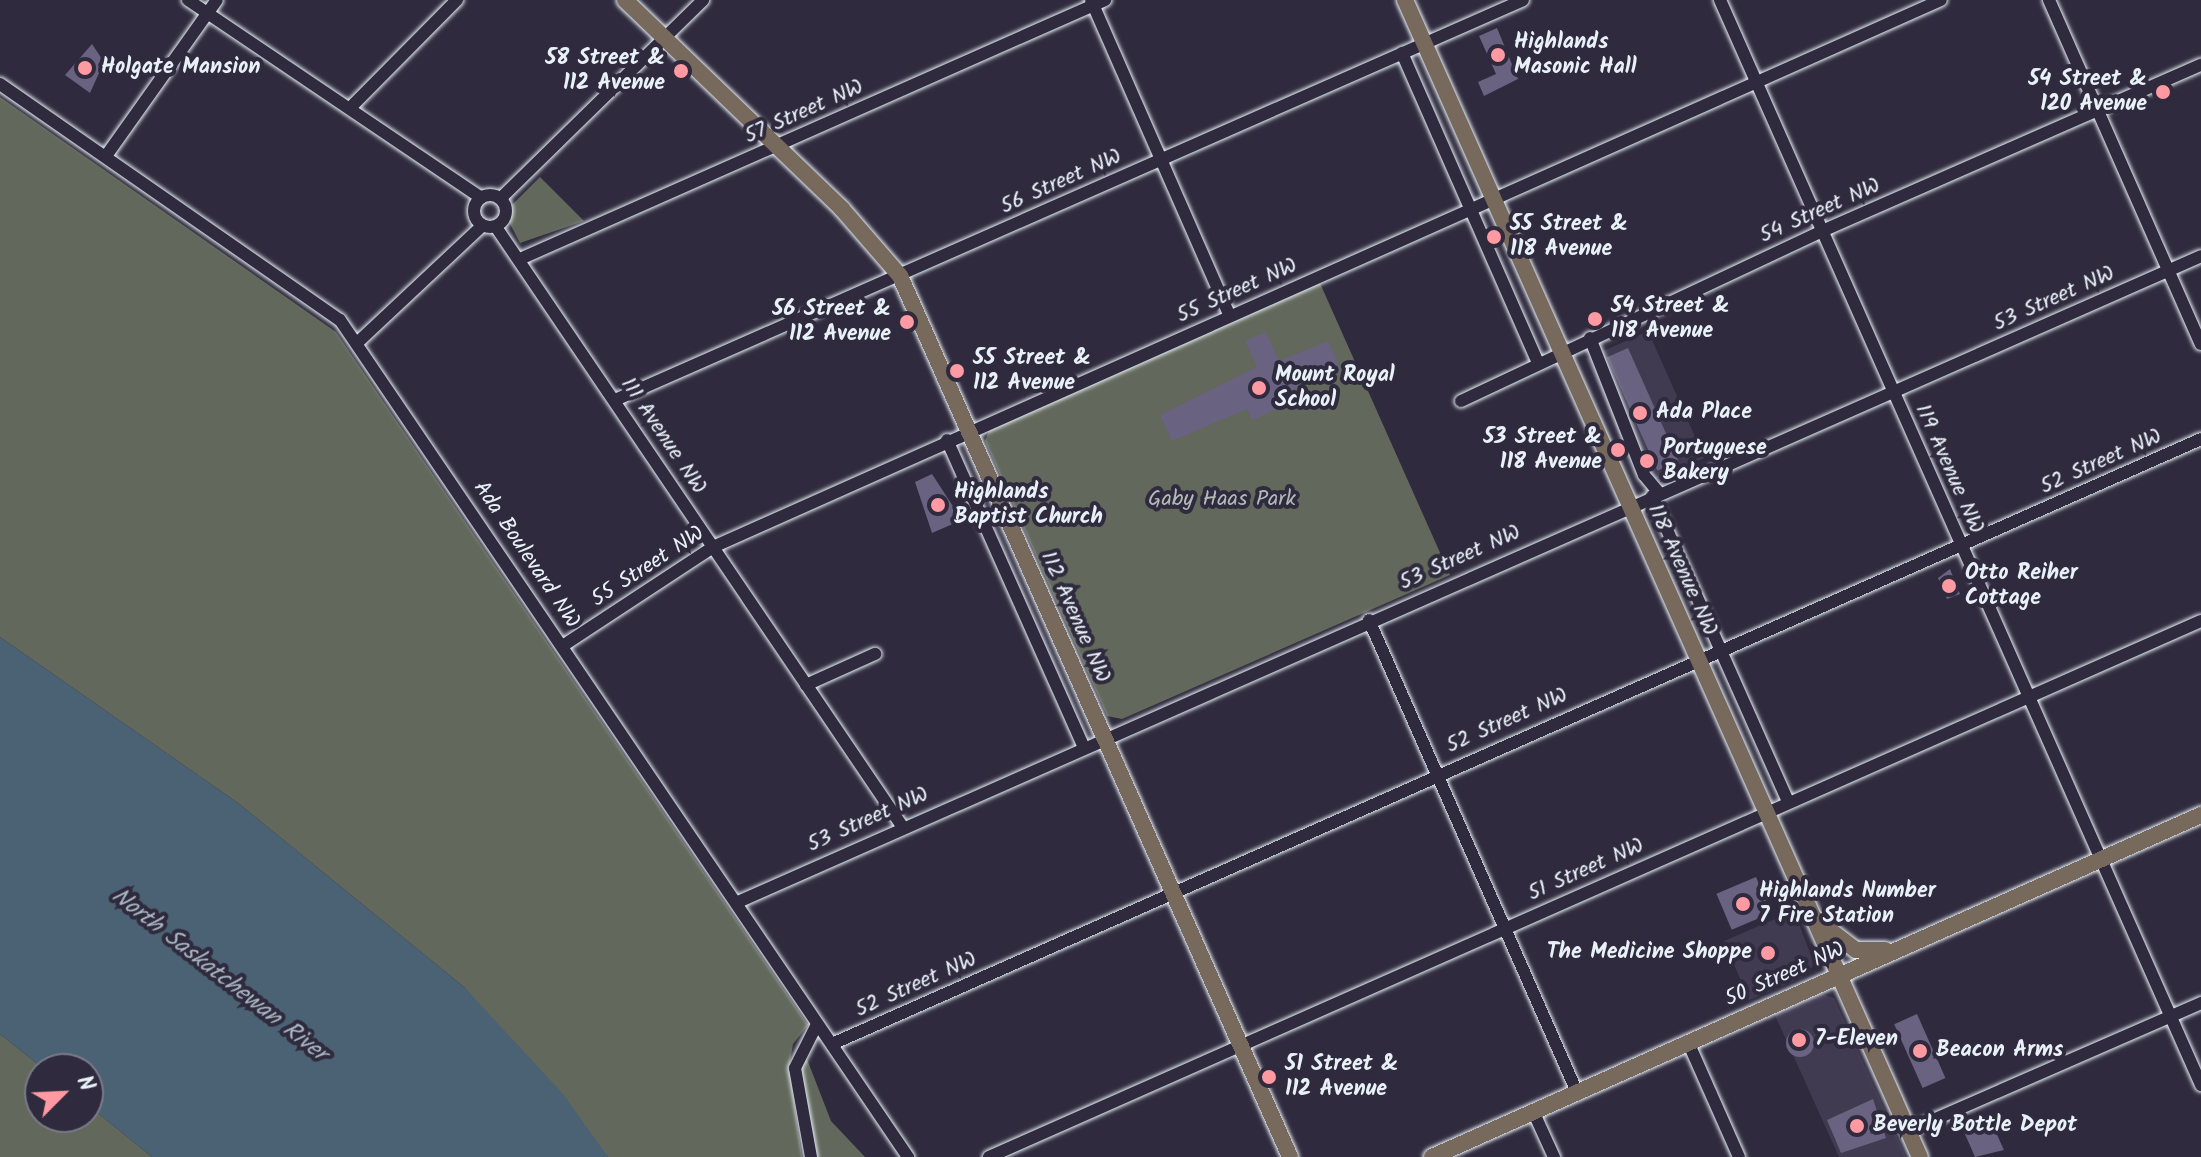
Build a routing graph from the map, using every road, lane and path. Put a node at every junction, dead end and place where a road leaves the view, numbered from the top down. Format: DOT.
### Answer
graph roads {
  1 [pos="188,0"];
  2 [pos="217,0"];
  3 [pos="457,0"];
  4 [pos="625,0"];
  5 [pos="703,0"];
  6 [pos="1405,0"];
  7 [pos="1523,0"];
  8 [pos="1720,0"];
  9 [pos="1941,0"];
  10 [pos="2049,0"];
  11 [pos="1097,2"];
  12 [pos="205,12"];
  13 [pos="664,37"];
  14 [pos="1424,43"];
  15 [pos="1402,53"];
  16 [pos="2201,65"];
  17 [pos="1756,82"];
  18 [pos="0,84"];
  19 [pos="353,105"];
  20 [pos="2098,110"];
  21 [pos="776,147"];
  22 [pos="106,156"];
  23 [pos="1161,159"];
  24 [pos="480,197"];
  25 [pos="1492,197"];
  26 [pos="501,198"];
  27 [pos="1470,207"];
  28 [pos="481,227"];
  29 [pos="496,227"];
  30 [pos="1822,231"];
  31 [pos="2201,256"];
  32 [pos="520,259"];
  33 [pos="2168,270"];
  34 [pos="900,276"];
  35 [pos="1230,316"];
  36 [pos="1590,338"];
  37 [pos="357,343"];
  38 [pos="2201,344"];
  39 [pos="1561,351"];
  40 [pos="1537,360"];
  41 [pos="1893,392"];
  42 [pos="615,400"];
  43 [pos="1461,401"];
  44 [pos="968,430"];
  45 [pos="2201,439"];
  46 [pos="947,440"];
  47 [pos="1656,494"];
  48 [pos="1629,504"];
  49 [pos="713,547"];
  50 [pos="1962,547"];
  51 [pos="1369,620"];
  52 [pos="2201,621"];
  53 [pos="564,645"];
  54 [pos="1720,648"];
  55 [pos="875,654"];
  56 [pos="1696,658"];
  57 [pos="806,685"];
  58 [pos="2028,698"];
  59 [pos="1104,739"];
  60 [pos="1084,747"];
  61 [pos="1436,774"];
  62 [pos="1788,802"];
  63 [pos="1765,812"];
  64 [pos="2201,815"];
  65 [pos="902,826"];
  66 [pos="2100,860"];
  67 [pos="1173,892"];
  68 [pos="738,902"];
  69 [pos="1811,917"];
  70 [pos="1504,928"];
  71 [pos="1899,949"];
  72 [pos="1838,976"];
  73 [pos="2201,1003"];
  74 [pos="2170,1016"];
  75 [pos="817,1024"];
  76 [pos="1688,1042"];
  77 [pos="832,1044"];
  78 [pos="1241,1046"];
  79 [pos="2201,1085"];
  80 [pos="1577,1092"];
  81 [pos="1533,1111"];
  82 [pos="1908,1131"];
  83 [pos="811,1157"];
  84 [pos="908,1157"];
  85 [pos="989,1157"];
  86 [pos="1290,1157"];
  87 [pos="1432,1157"];
  88 [pos="1554,1157"];
  89 [pos="1739,1157"];
  90 [pos="1920,1157"];
  1 -- 12 [label="street"];
  2 -- 12 [label="street"];
  3 -- 19 [label="street"];
  4 -- 13 [label="main road, 112 Avenue NW"];
  5 -- 13 [label="street"];
  6 -- 14 [label="main road, 118 Avenue NW"];
  7 -- 14 [label="street, 56 Street NW"];
  8 -- 17 [label="street, 119 Avenue NW"];
  9 -- 17 [label="street, 55 Street NW"];
  10 -- 20 [label="street"];
  11 -- 21 [label="street, 57 Street NW"];
  11 -- 23 [label="street"];
  12 -- 19 [label="street"];
  12 -- 22 [label="street"];
  13 -- 21 [label="main road, 112 Avenue NW"];
  13 -- 26 [label="street"];
  14 -- 15 [label="street, 56 Street NW"];
  14 -- 25 [label="main road, 118 Avenue NW"];
  15 -- 23 [label="street, 56 Street NW"];
  15 -- 27 [label="street"];
  16 -- 20 [label="street, 54 Street NW"];
  17 -- 25 [label="street, 55 Street NW"];
  17 -- 30 [label="street, 119 Avenue NW"];
  18 -- 22 [label="street, Ada Boulevard NW"];
  19 -- 24 [label="street"];
  20 -- 30 [label="street, 54 Street NW"];
  20 -- 33 [label="street"];
  21 -- 32 [label="street, 57 Street NW"];
  21 -- 34 [label="main road, 112 Avenue NW"];
  22 -- 37 [label="street, Ada Boulevard NW"];
  23 -- 34 [label="street, 56 Street NW"];
  23 -- 35 [label="street"];
  24 -- 26 [label="street"];
  24 -- 28 [label="street"];
  25 -- 27 [label="street, 55 Street NW"];
  25 -- 39 [label="main road, 118 Avenue NW"];
  26 -- 29 [label="street"];
  27 -- 35 [label="street, 55 Street NW"];
  27 -- 40 [label="street"];
  28 -- 29 [label="street"];
  28 -- 37 [label="street"];
  29 -- 32 [label="street, 111 Avenue NW"];
  30 -- 36 [label="street, 54 Street NW"];
  30 -- 41 [label="street, 119 Avenue NW"];
  31 -- 33 [label="street, 53 Street NW"];
  32 -- 42 [label="street, 111 Avenue NW"];
  33 -- 38 [label="street"];
  33 -- 41 [label="street, 53 Street NW"];
  34 -- 42 [label="street, 56 Street NW"];
  34 -- 44 [label="main road, 112 Avenue NW"];
  35 -- 44 [label="street, 55 Street NW"];
  36 -- 39 [label="street, 54 Street NW"];
  36 -- 47 [label="street, 118 Avenue NW"];
  37 -- 53 [label="street, Ada Boulevard NW"];
  39 -- 40 [label="street, 54 Street NW"];
  39 -- 48 [label="main road, 118 Avenue NW"];
  40 -- 43 [label="street, 54 Street NW"];
  41 -- 47 [label="street, 53 Street NW"];
  41 -- 50 [label="street, 119 Avenue NW"];
  42 -- 49 [label="street, 111 Avenue NW"];
  44 -- 46 [label="street, 55 Street NW"];
  44 -- 59 [label="main road, 112 Avenue NW"];
  45 -- 50 [label="street, 52 Street NW"];
  46 -- 49 [label="street, 55 Street NW"];
  46 -- 60 [label="street, 112 Avenue NW"];
  47 -- 48 [label="street, 53 Street NW"];
  47 -- 54 [label="street, 118 Avenue NW"];
  48 -- 51 [label="street, 53 Street NW"];
  48 -- 56 [label="main road, 118 Avenue NW"];
  49 -- 53 [label="street, 55 Street NW"];
  49 -- 57 [label="street, 111 Avenue NW"];
  50 -- 54 [label="street, 52 Street NW"];
  50 -- 58 [label="street, 119 Avenue NW"];
  51 -- 59 [label="street, 53 Street NW"];
  51 -- 61 [label="street"];
  52 -- 58 [label="street, 51 Street NW"];
  53 -- 68 [label="street, Ada Boulevard NW"];
  54 -- 56 [label="street, 52 Street NW"];
  54 -- 62 [label="street, 118 Avenue NW"];
  55 -- 57 [label="street"];
  56 -- 61 [label="street, 52 Street NW"];
  56 -- 63 [label="main road, 118 Avenue NW"];
  57 -- 65 [label="street, 111 Avenue NW"];
  58 -- 62 [label="street, 51 Street NW"];
  58 -- 66 [label="street, 119 Avenue NW"];
  59 -- 60 [label="street, 53 Street NW"];
  59 -- 67 [label="main road, 112 Avenue NW"];
  60 -- 65 [label="street, 53 Street NW"];
  61 -- 67 [label="street, 52 Street NW"];
  61 -- 70 [label="street"];
  62 -- 63 [label="street, 51 Street NW"];
  63 -- 69 [label="main road, 118 Avenue NW"];
  63 -- 70 [label="street, 51 Street NW"];
  64 -- 66 [label="main road, 50 Street NW"];
  65 -- 68 [label="street, 53 Street NW"];
  66 -- 71 [label="main road, 50 Street NW"];
  66 -- 74 [label="street, 119 Avenue NW"];
  67 -- 77 [label="street, 52 Street NW"];
  67 -- 78 [label="main road, 112 Avenue NW"];
  68 -- 75 [label="street, Ada Boulevard NW"];
  69 -- 71 [label="main road"];
  69 -- 72 [label="main road, 118 Avenue NW"];
  70 -- 78 [label="street, 51 Street NW"];
  70 -- 80 [label="street"];
  71 -- 72 [label="main road, 50 Street NW"];
  72 -- 76 [label="main road, 50 Street NW"];
  72 -- 82 [label="main road, 118 Avenue NW"];
  73 -- 74 [label="street"];
  74 -- 79 [label="street, 119 Avenue NW"];
  74 -- 82 [label="street"];
  75 -- 77 [label="street, Ada Boulevard NW"];
  75 -- 83 [label="street"];
  76 -- 80 [label="main road, 50 Street NW"];
  76 -- 89 [label="street"];
  77 -- 84 [label="street, Ada Boulevard NW"];
  78 -- 85 [label="street, 51 Street NW"];
  78 -- 86 [label="main road, 112 Avenue NW"];
  80 -- 81 [label="main road, 50 Street NW"];
  81 -- 87 [label="main road, 50 Street NW"];
  81 -- 88 [label="street"];
  82 -- 90 [label="main road, 118 Avenue NW"];
}
